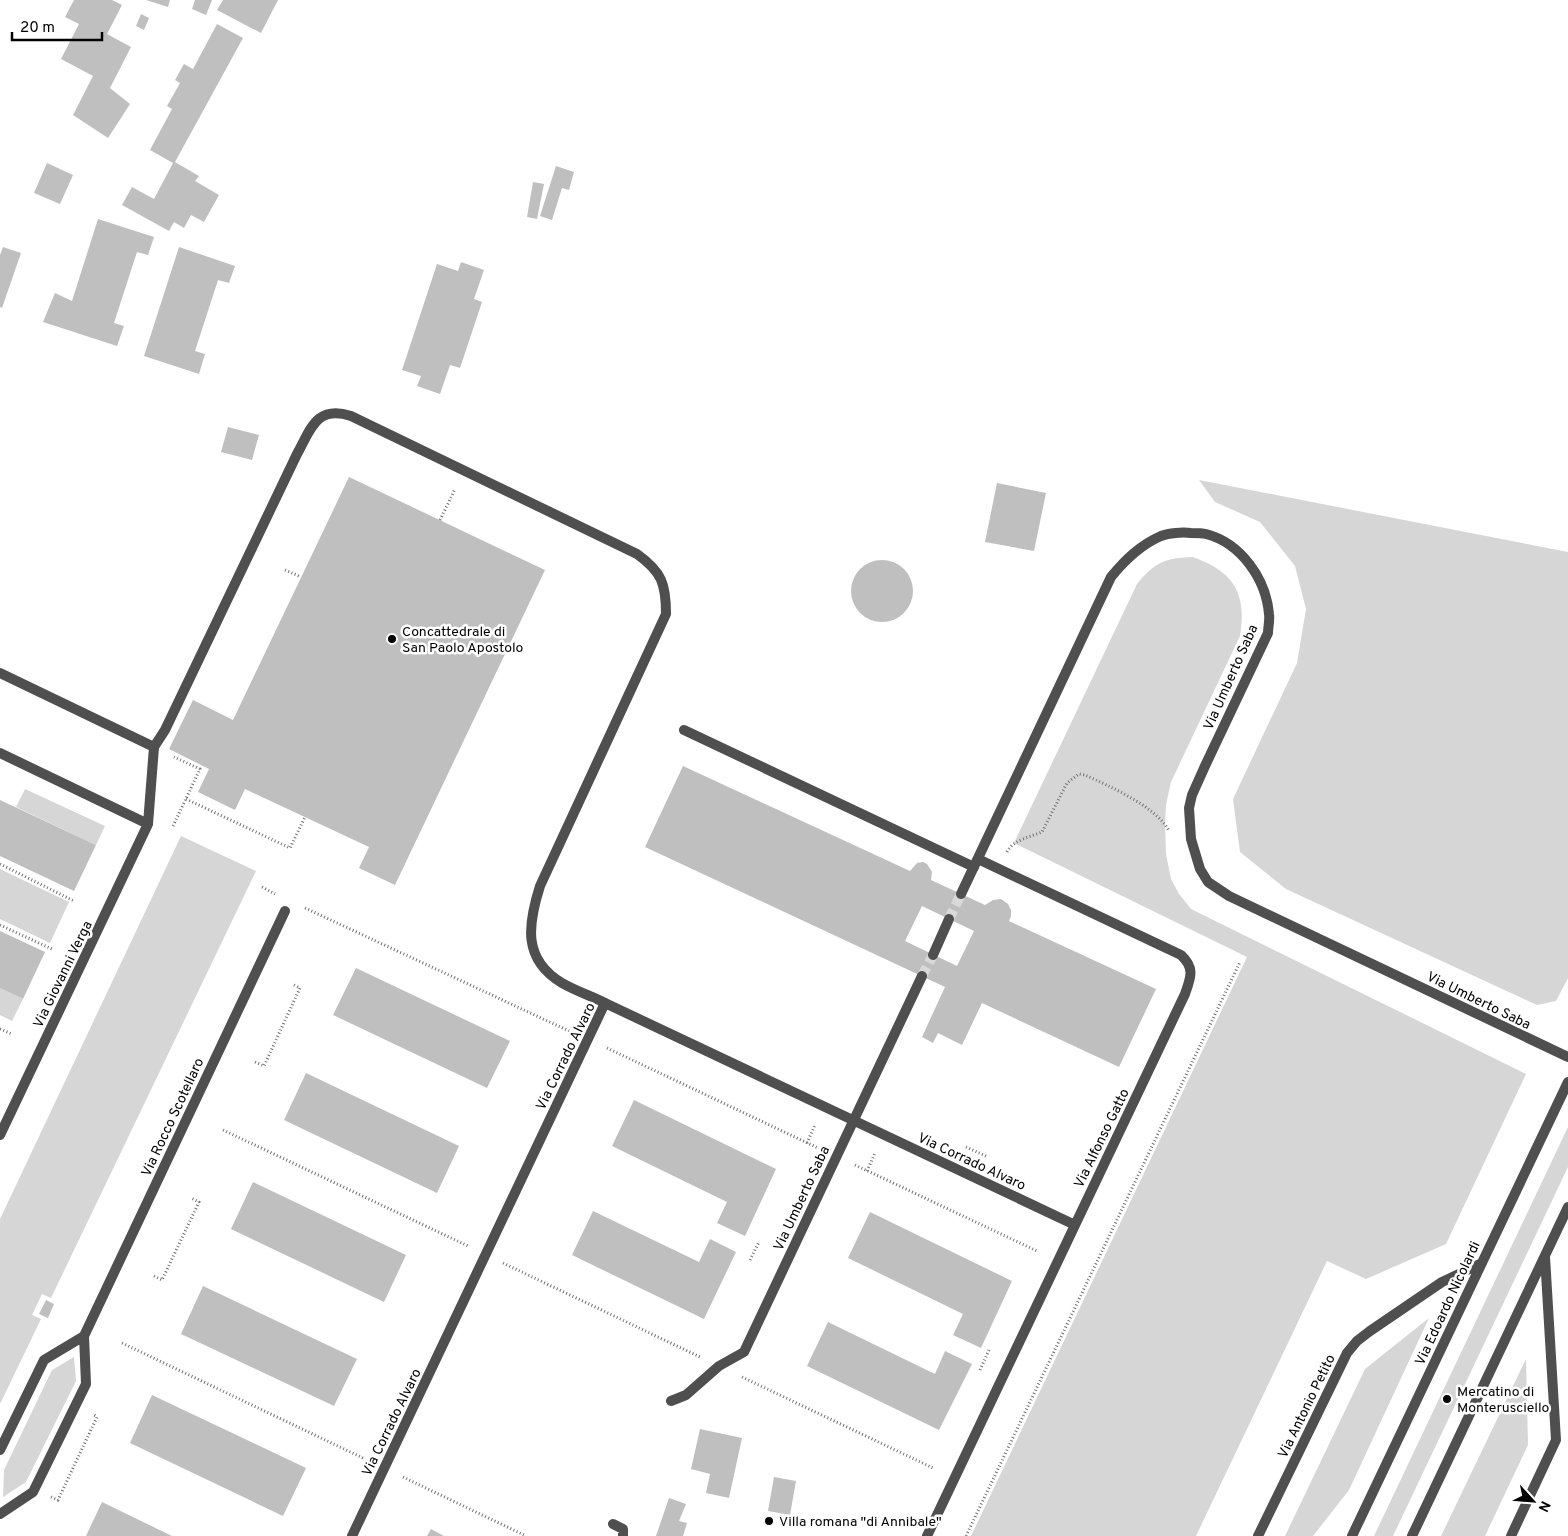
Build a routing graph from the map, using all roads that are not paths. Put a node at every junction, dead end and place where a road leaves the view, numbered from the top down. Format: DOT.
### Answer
graph roads {
  1 [pos="0,672"];
  2 [pos="684,730"];
  3 [pos="154,747"];
  4 [pos="0,753"];
  5 [pos="148,824"];
  6 [pos="976,863"];
  7 [pos="961,894"];
  8 [pos="285,910"];
  9 [pos="949,919"];
  10 [pos="933,955"];
  11 [pos="922,976"];
  12 [pos="605,1003"];
  13 [pos="1568,1057"];
  14 [pos="1568,1082"];
  15 [pos="854,1120"];
  16 [pos="0,1135"];
  17 [pos="1568,1207"];
  18 [pos="1075,1225"];
  19 [pos="1544,1256"];
  20 [pos="1482,1263"];
  21 [pos="84,1336"];
  22 [pos="671,1401"];
  23 [pos="0,1450"];
  24 [pos="0,1514"];
  25 [pos="612,1524"];
  26 [pos="352,1536"];
  27 [pos="622,1536"];
  28 [pos="927,1536"];
  29 [pos="1258,1536"];
  30 [pos="1352,1536"];
  31 [pos="1412,1536"];
  32 [pos="1512,1536"];
  1 -- 3 [label="street"];
  2 -- 6 [label="street, Via Alfonso Gatto"];
  3 -- 5 [label="street"];
  3 -- 12 [label="street"];
  4 -- 5 [label="street"];
  5 -- 16 [label="street, Via Giovanni Verga"];
  6 -- 7 [label="street, Via Umberto Saba"];
  6 -- 13 [label="street, Via Umberto Saba"];
  6 -- 18 [label="street, Via Alfonso Gatto"];
  8 -- 21 [label="street, Via Rocco Scotellaro"];
  9 -- 10 [label="street"];
  11 -- 15 [label="street, Via Umberto Saba"];
  12 -- 15 [label="street, Via Corrado Alvaro"];
  12 -- 26 [label="street, Via Corrado Alvaro"];
  14 -- 20 [label="street, Via Edoardo Nicolardi"];
  15 -- 18 [label="street, Via Corrado Alvaro"];
  15 -- 22 [label="street, Via Umberto Saba"];
  17 -- 19 [label="street"];
  18 -- 28 [label="street, Via Alfonso Gatto"];
  19 -- 31 [label="street"];
  19 -- 32 [label="street"];
  20 -- 29 [label="street, Via Antonio Petito"];
  20 -- 30 [label="street, Via Edoardo Nicolardi"];
  21 -- 23 [label="street"];
  21 -- 24 [label="street, Via Rocco Scotellaro"];
  25 -- 27 [label="street"];
}
